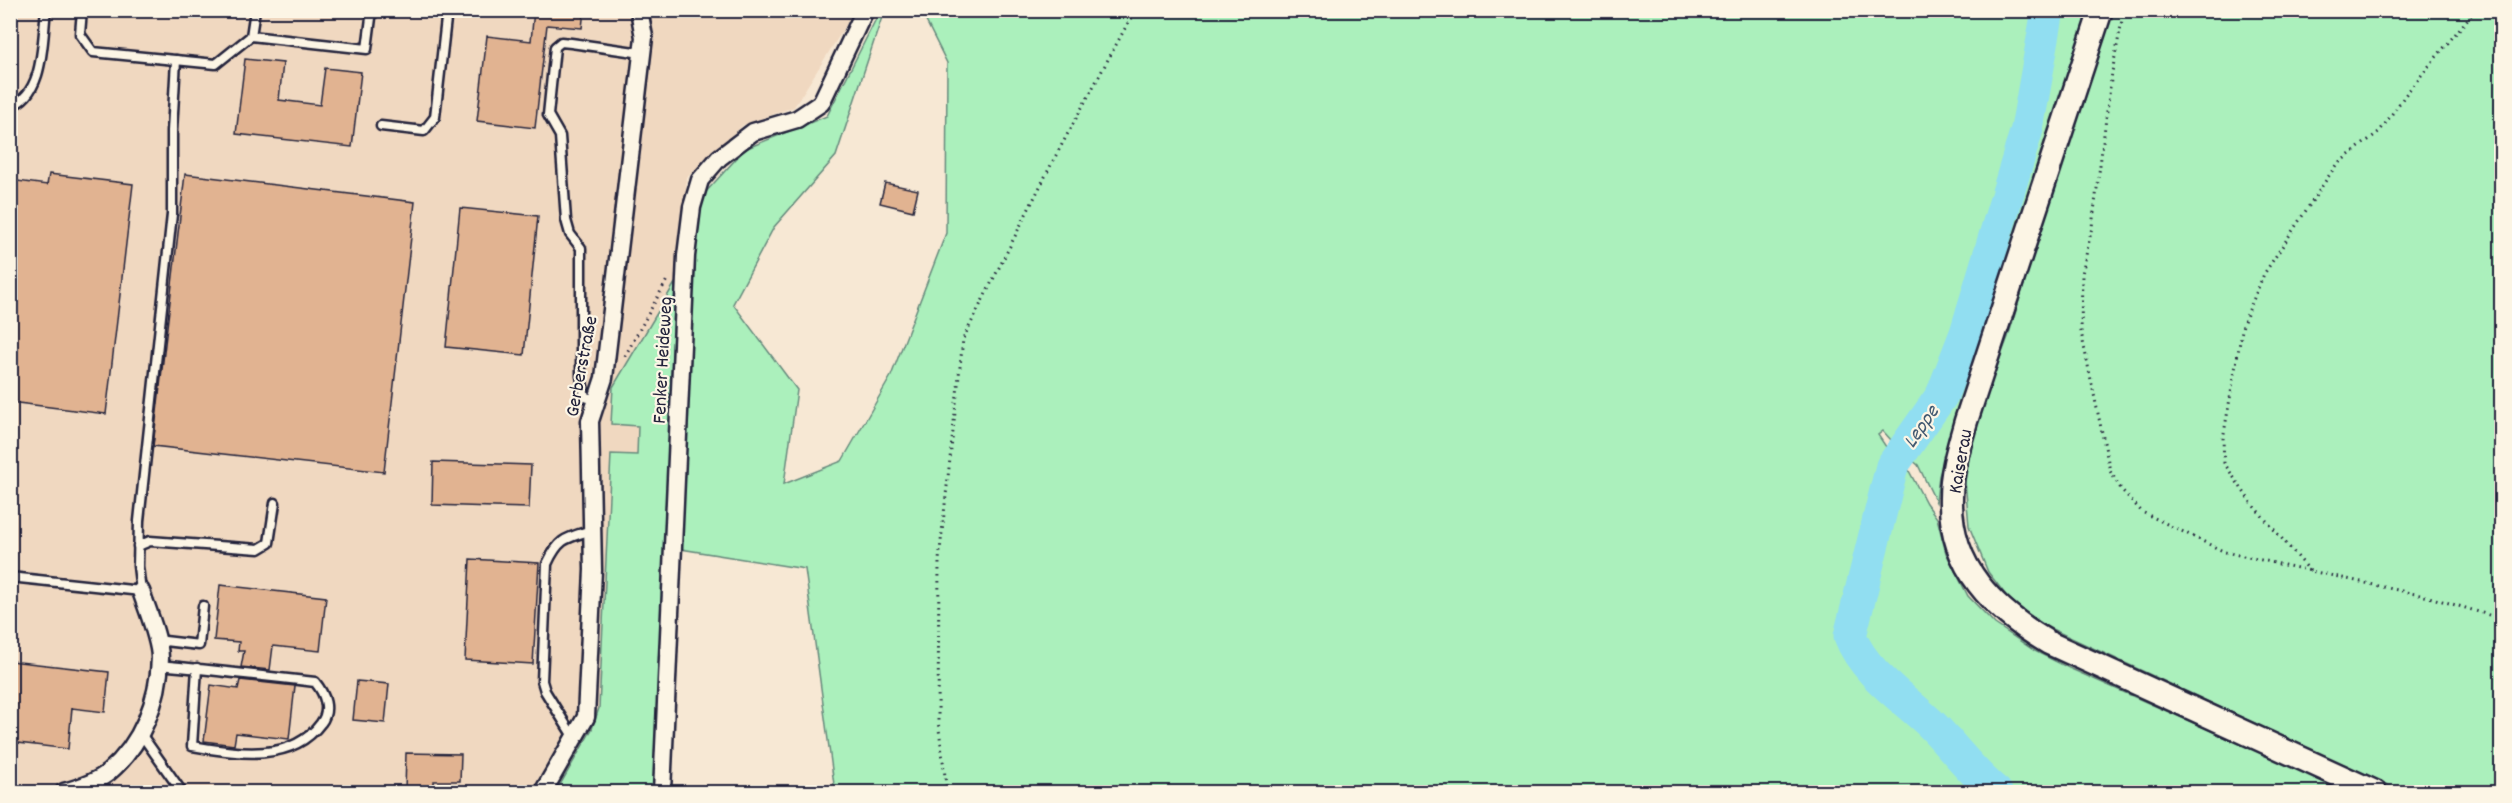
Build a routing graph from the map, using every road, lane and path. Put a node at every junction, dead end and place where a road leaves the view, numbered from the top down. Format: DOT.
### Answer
graph roads {
  1 [pos="46,10"];
  2 [pos="82,10"];
  3 [pos="255,10"];
  4 [pos="372,10"];
  5 [pos="447,10"];
  6 [pos="639,10"];
  7 [pos="866,10"];
  8 [pos="1135,10"];
  9 [pos="2101,10"];
  10 [pos="2124,10"];
  11 [pos="2475,10"];
  12 [pos="251,36"];
  13 [pos="642,53"];
  14 [pos="176,60"];
  15 [pos="10,106"];
  16 [pos="381,126"];
  17 [pos="687,256"];
  18 [pos="624,358"];
  19 [pos="597,400"];
  20 [pos="275,503"];
  21 [pos="592,530"];
  22 [pos="138,546"];
  23 [pos="2311,571"];
  24 [pos="10,577"];
  25 [pos="141,591"];
  26 [pos="203,606"];
  27 [pos="2502,619"];
  28 [pos="155,640"];
  29 [pos="158,665"];
  30 [pos="197,669"];
  31 [pos="141,734"];
  32 [pos="574,738"];
  33 [pos="85,790"];
  34 [pos="64,792"];
  35 [pos="182,792"];
  36 [pos="543,792"];
  37 [pos="662,792"];
  38 [pos="946,792"];
  39 [pos="2375,792"];
  1 -- 15 [label="lane"];
  2 -- 14 [label="lane"];
  3 -- 12 [label="lane"];
  4 -- 12 [label="lane"];
  5 -- 16 [label="lane"];
  6 -- 13 [label="street, Gerberstraße"];
  7 -- 17 [label="street, Fenker Heideweg"];
  8 -- 38 [label="path"];
  9 -- 39 [label="main road, Kaiserau"];
  10 -- 23 [label="path"];
  11 -- 23 [label="path"];
  12 -- 14 [label="lane"];
  13 -- 19 [label="street, Gerberstraße"];
  13 -- 19 [label="lane"];
  14 -- 22 [label="lane"];
  17 -- 18 [label="path"];
  17 -- 37 [label="street, Fenker Heideweg"];
  19 -- 21 [label="street, Gerberstraße"];
  20 -- 22 [label="lane"];
  21 -- 32 [label="street, Gerberstraße"];
  21 -- 32 [label="lane"];
  22 -- 25 [label="lane"];
  23 -- 27 [label="path"];
  24 -- 25 [label="lane"];
  25 -- 28 [label="street"];
  26 -- 28 [label="lane"];
  28 -- 29 [label="street"];
  29 -- 30 [label="lane"];
  29 -- 31 [label="street"];
  30 -- 30 [label="lane"];
  31 -- 33 [label="street"];
  31 -- 35 [label="lane"];
  32 -- 36 [label="street, Gerberstraße"];
  33 -- 34 [label="street"];
}
